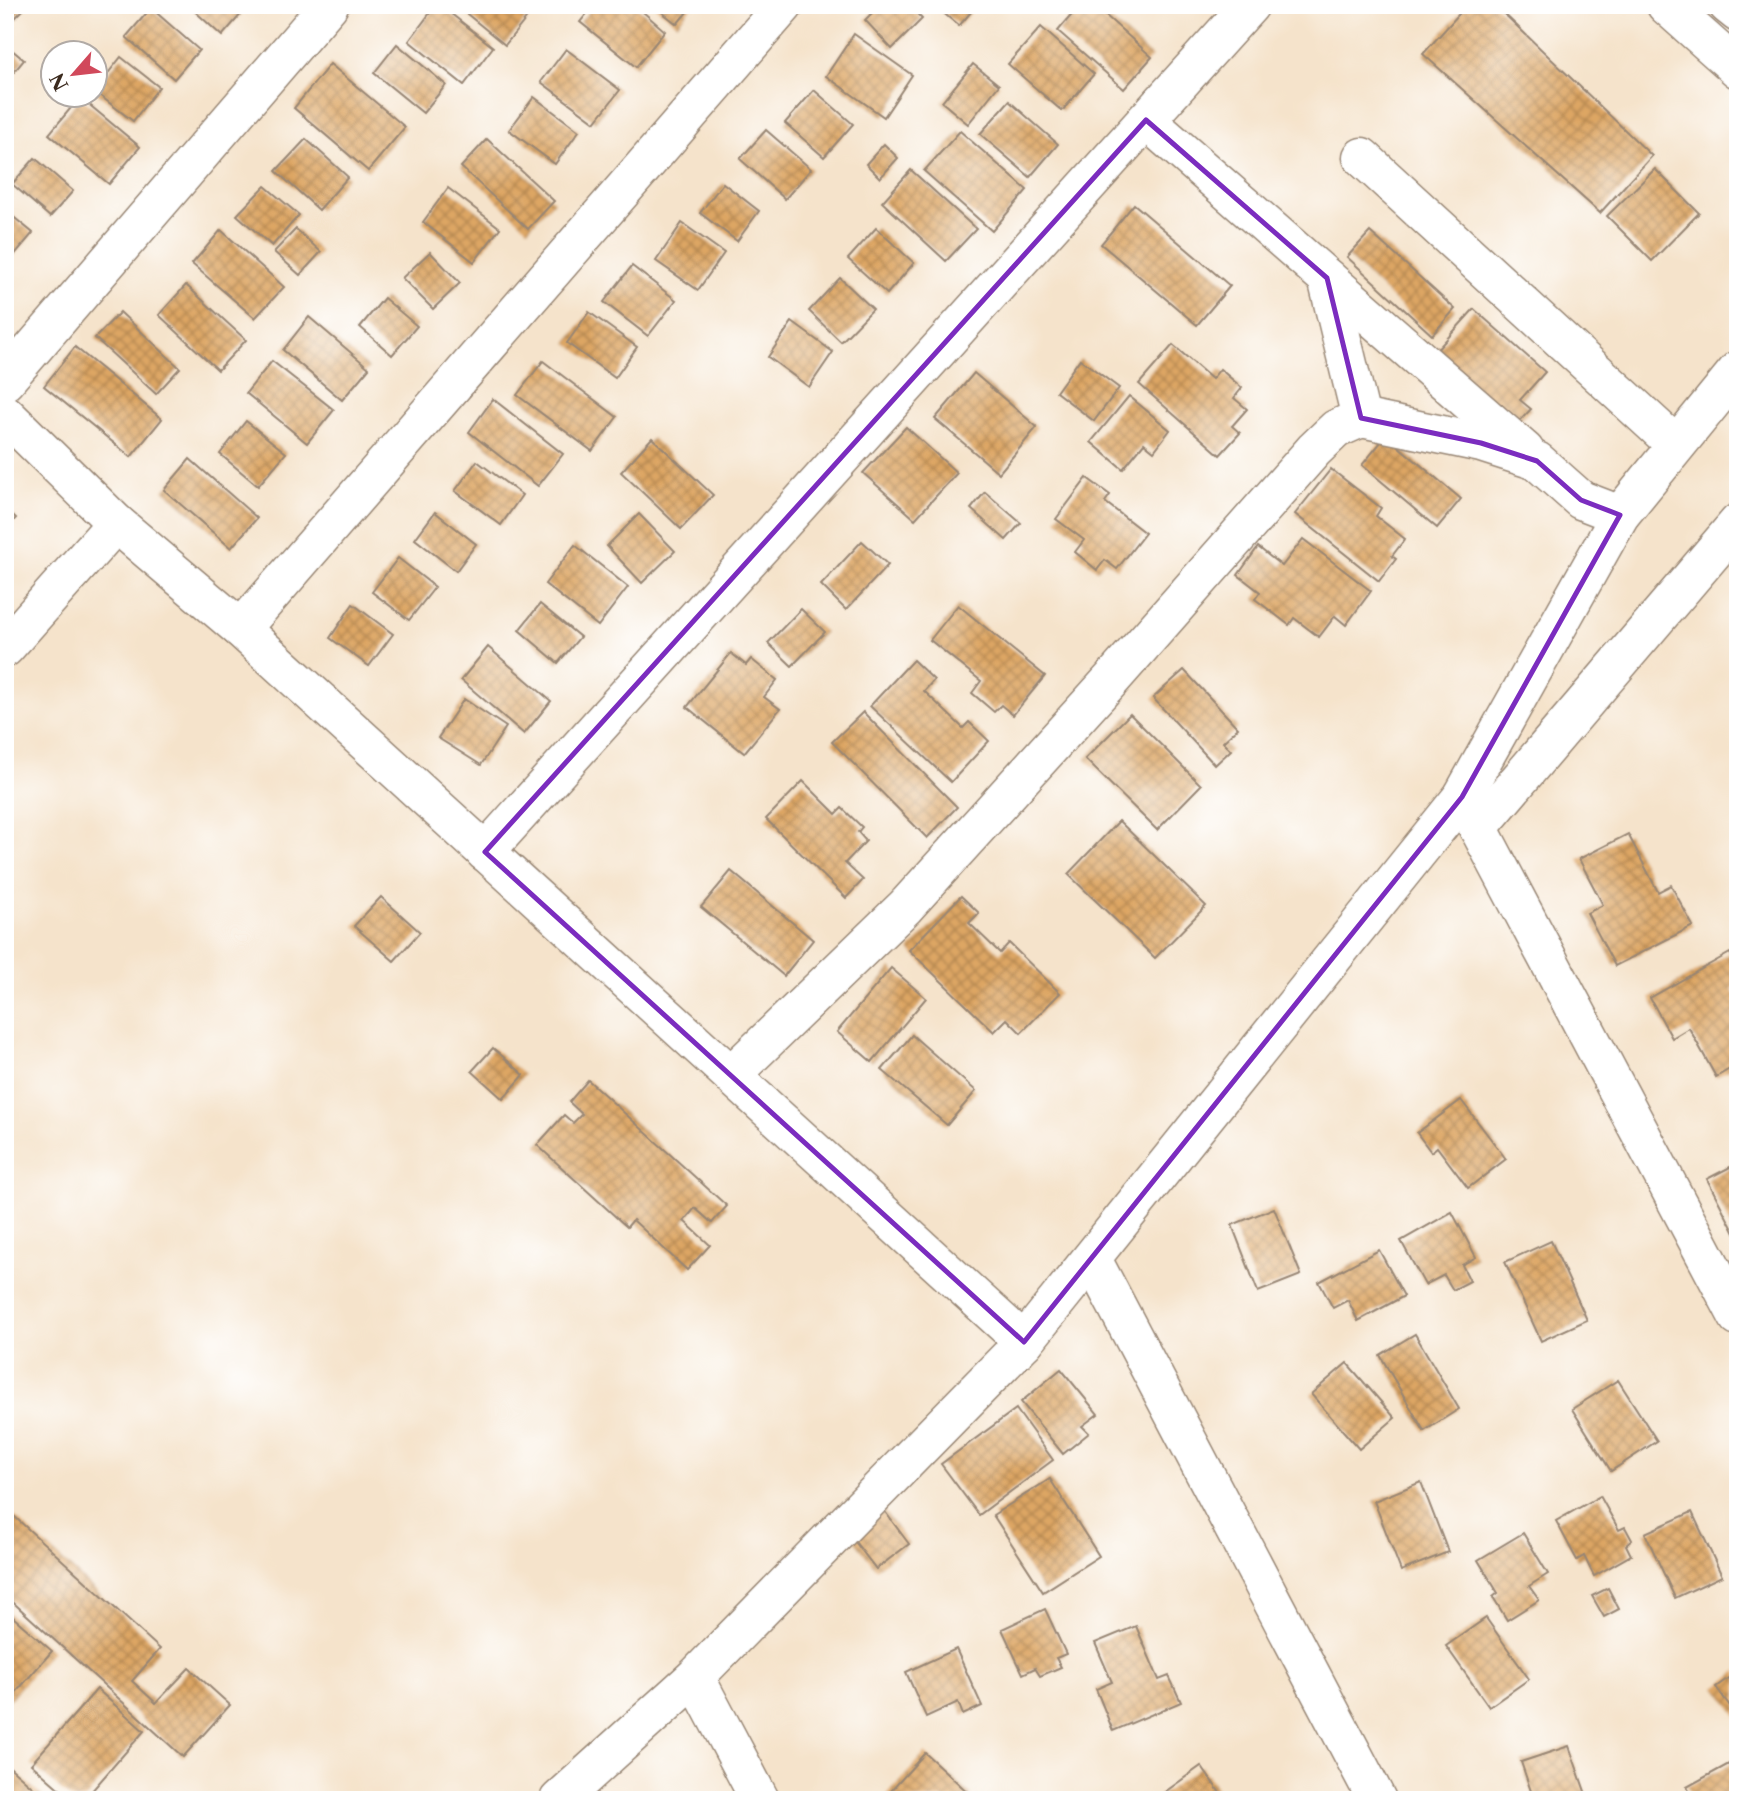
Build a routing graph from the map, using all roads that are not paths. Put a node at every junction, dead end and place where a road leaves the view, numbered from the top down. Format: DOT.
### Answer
graph roads {
  1 [pos="329,5"];
  2 [pos="784,5"];
  3 [pos="1251,5"];
  4 [pos="1666,5"];
  5 [pos="1728,5"];
  6 [pos="1738,13"];
  7 [pos="1738,69"];
  8 [pos="1146,120"];
  9 [pos="1362,157"];
  10 [pos="1327,278"];
  11 [pos="1738,370"];
  12 [pos="5,382"];
  13 [pos="5,414"];
  14 [pos="1361,418"];
  15 [pos="1676,445"];
  16 [pos="1537,461"];
  17 [pos="1620,515"];
  18 [pos="116,523"];
  19 [pos="1738,523"];
  20 [pos="241,629"];
  21 [pos="5,648"];
  22 [pos="1470,812"];
  23 [pos="485,852"];
  24 [pos="731,1075"];
  25 [pos="1092,1259"];
  26 [pos="1738,1317"];
  27 [pos="1024,1342"];
  28 [pos="695,1677"];
  29 [pos="559,1800"];
  30 [pos="760,1800"];
  31 [pos="1377,1800"];
  1 -- 12 [label="street"];
  2 -- 20 [label="street"];
  3 -- 8 [label="street"];
  4 -- 7 [label="street"];
  5 -- 6 [label="street"];
  8 -- 10 [label="street"];
  8 -- 23 [label="street"];
  9 -- 15 [label="street"];
  10 -- 14 [label="street"];
  10 -- 16 [label="street"];
  11 -- 15 [label="street"];
  13 -- 18 [label="street"];
  14 -- 16 [label="street"];
  14 -- 24 [label="street"];
  15 -- 17 [label="street"];
  16 -- 17 [label="street"];
  17 -- 22 [label="street"];
  18 -- 20 [label="street"];
  18 -- 21 [label="street"];
  19 -- 22 [label="street"];
  20 -- 23 [label="street"];
  22 -- 25 [label="street"];
  22 -- 26 [label="street"];
  23 -- 24 [label="street"];
  24 -- 27 [label="street"];
  25 -- 27 [label="street"];
  25 -- 31 [label="street"];
  27 -- 28 [label="street"];
  28 -- 29 [label="street"];
  28 -- 30 [label="street"];
}
